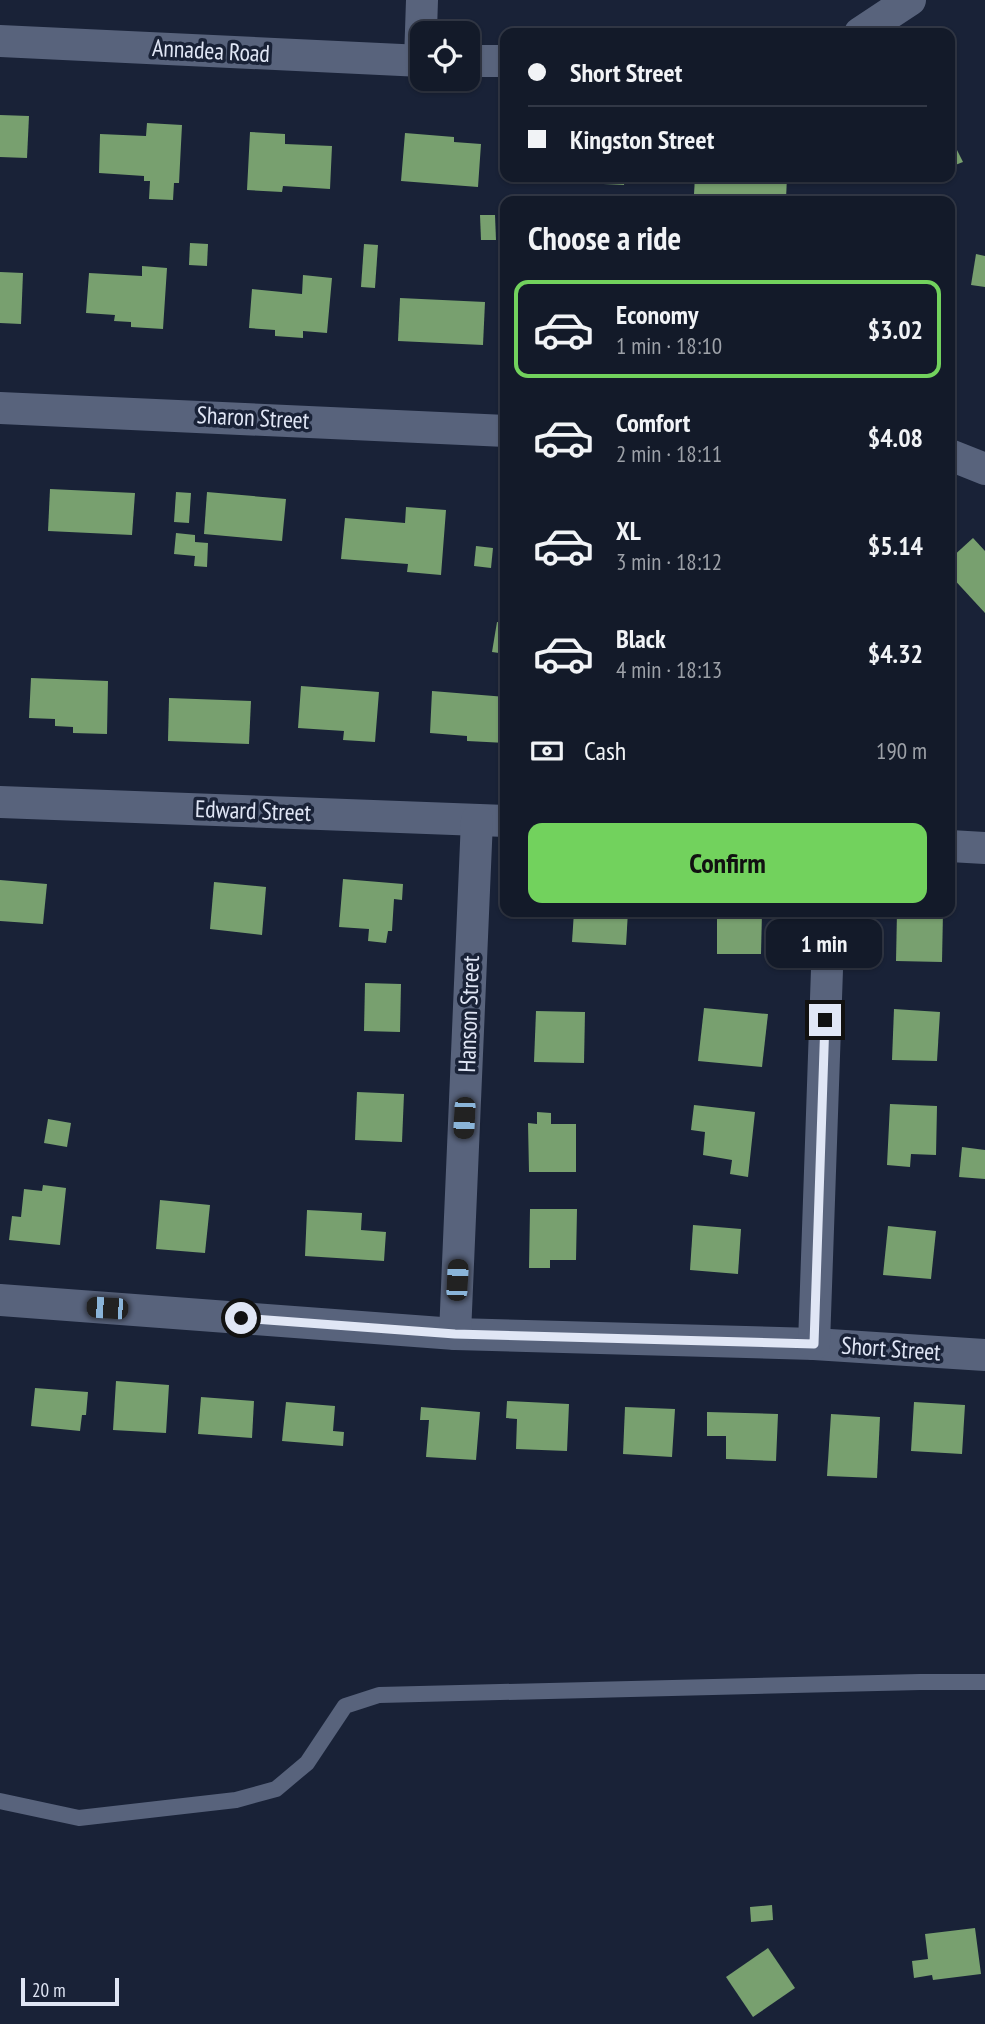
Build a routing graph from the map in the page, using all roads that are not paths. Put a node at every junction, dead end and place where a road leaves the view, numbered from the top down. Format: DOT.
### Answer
graph roads {
  1 [pos="422,0"];
  2 [pos="910,0"];
  3 [pos="422,21"];
  4 [pos="868,28"];
  5 [pos="0,41"];
  6 [pos="410,60"];
  7 [pos="480,61"];
  8 [pos="500,61"];
  9 [pos="0,408"];
  10 [pos="500,431"];
  11 [pos="955,457"];
  12 [pos="985,469"];
  13 [pos="0,802"];
  14 [pos="491,820"];
  15 [pos="955,846"];
  16 [pos="985,848"];
  17 [pos="829,917"];
  18 [pos="0,1300"];
  19 [pos="455,1334"];
  20 [pos="814,1344"];
  21 [pos="985,1355"];
  22 [pos="985,1682"];
  23 [pos="0,1801"];
  1 -- 3 [label="street"];
  2 -- 4 [label="street"];
  5 -- 6 [label="street, Annadea Road"];
  7 -- 8 [label="street"];
  9 -- 10 [label="street, Sharon Street"];
  11 -- 12 [label="street"];
  13 -- 14 [label="street, Edward Street"];
  14 -- 19 [label="street, Hanson Street"];
  15 -- 16 [label="street"];
  17 -- 20 [label="street"];
  18 -- 19 [label="street, Short Street"];
  19 -- 20 [label="street, Short Street"];
  20 -- 21 [label="street, Short Street"];
  22 -- 23 [label="lane"];
}
